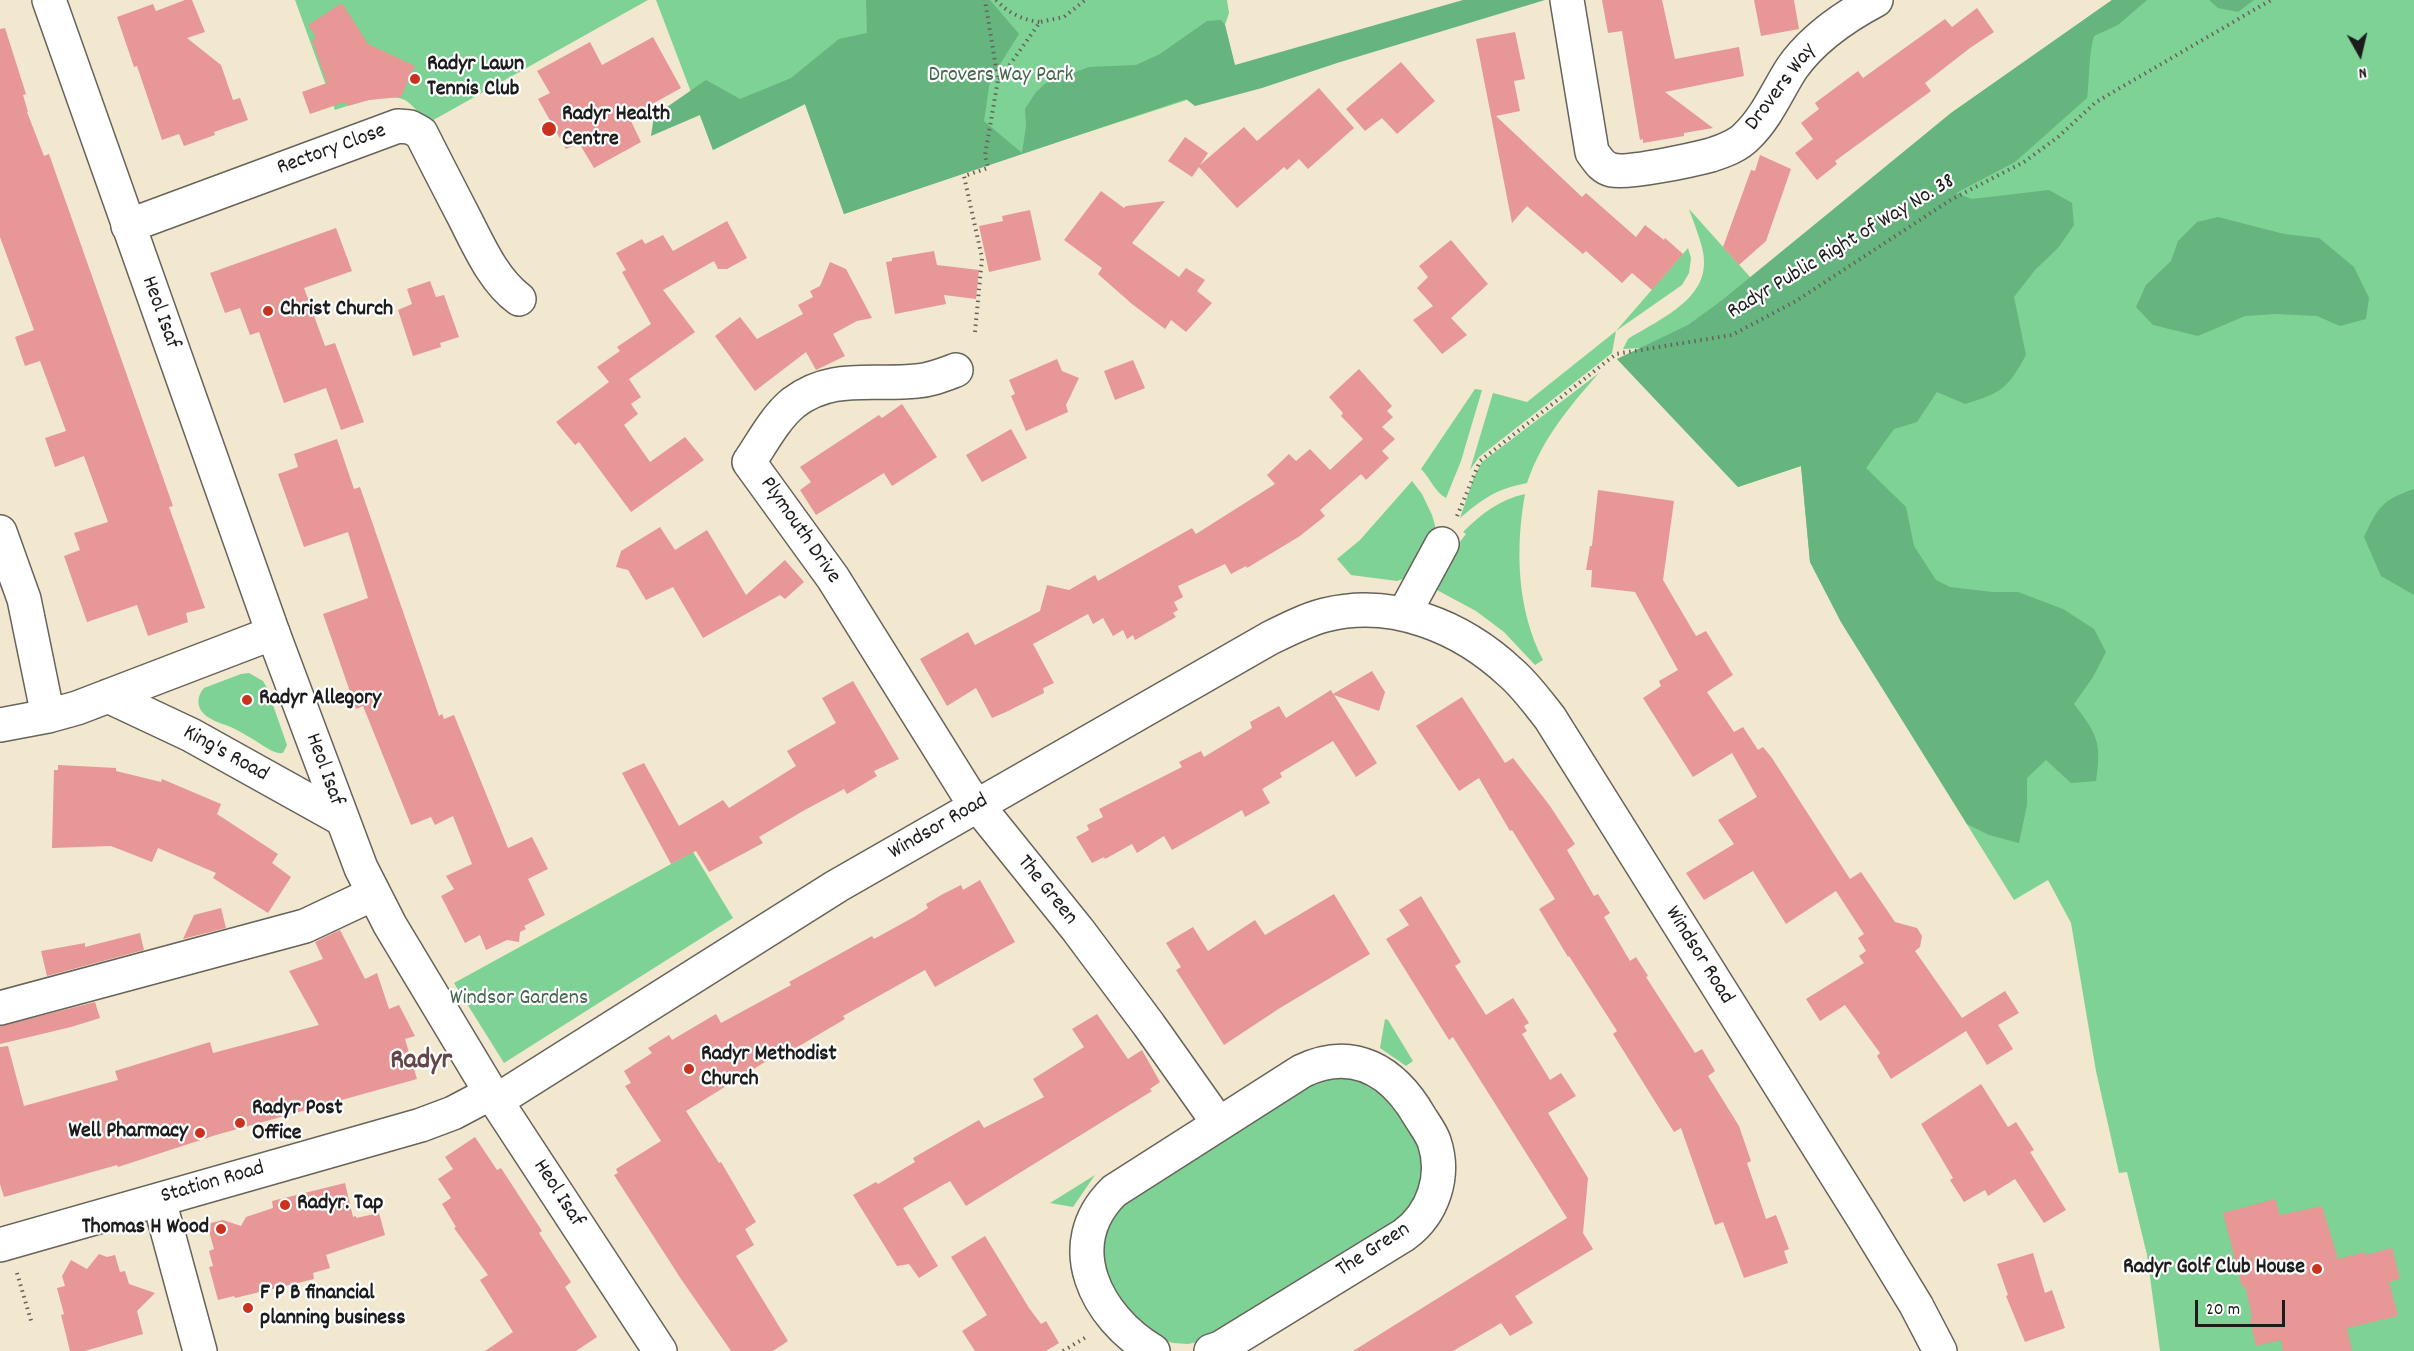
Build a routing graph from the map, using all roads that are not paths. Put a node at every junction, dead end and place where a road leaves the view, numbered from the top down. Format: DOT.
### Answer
graph roads {
  1 [pos="49,0"];
  2 [pos="1567,0"];
  3 [pos="1876,0"];
  4 [pos="128,226"];
  5 [pos="519,299"];
  6 [pos="956,370"];
  7 [pos="0,532"];
  8 [pos="1449,533"];
  9 [pos="1404,614"];
  10 [pos="273,633"];
  11 [pos="108,696"];
  12 [pos="48,716"];
  13 [pos="0,725"];
  14 [pos="977,806"];
  15 [pos="340,818"];
  16 [pos="373,894"];
  17 [pos="0,1008"];
  18 [pos="494,1097"];
  19 [pos="1219,1124"];
  20 [pos="159,1200"];
  21 [pos="7,1255"];
  22 [pos="200,1351"];
  23 [pos="660,1351"];
  24 [pos="1153,1351"];
  25 [pos="1211,1351"];
  26 [pos="1940,1351"];
  1 -- 4 [label="street, Heol Isaf"];
  2 -- 3 [label="street, Drovers Way"];
  4 -- 5 [label="street, Rectory Close"];
  4 -- 10 [label="street, Heol Isaf"];
  6 -- 14 [label="street, Plymouth Drive"];
  7 -- 12 [label="street"];
  8 -- 9 [label="street"];
  9 -- 14 [label="street, Windsor Road"];
  9 -- 26 [label="street, Windsor Road"];
  10 -- 11 [label="street"];
  10 -- 15 [label="street, Heol Isaf"];
  11 -- 12 [label="street"];
  11 -- 15 [label="street, King's Road"];
  12 -- 13 [label="street"];
  14 -- 18 [label="street, Windsor Road"];
  14 -- 19 [label="street, The Green"];
  15 -- 16 [label="street, Heol Isaf"];
  16 -- 17 [label="street"];
  16 -- 18 [label="street, Heol Isaf"];
  18 -- 20 [label="street, Station Road"];
  18 -- 23 [label="street, Heol Isaf"];
  19 -- 24 [label="street, The Green"];
  19 -- 25 [label="street, The Green"];
  20 -- 21 [label="street, Station Road"];
  20 -- 22 [label="street"];
}
